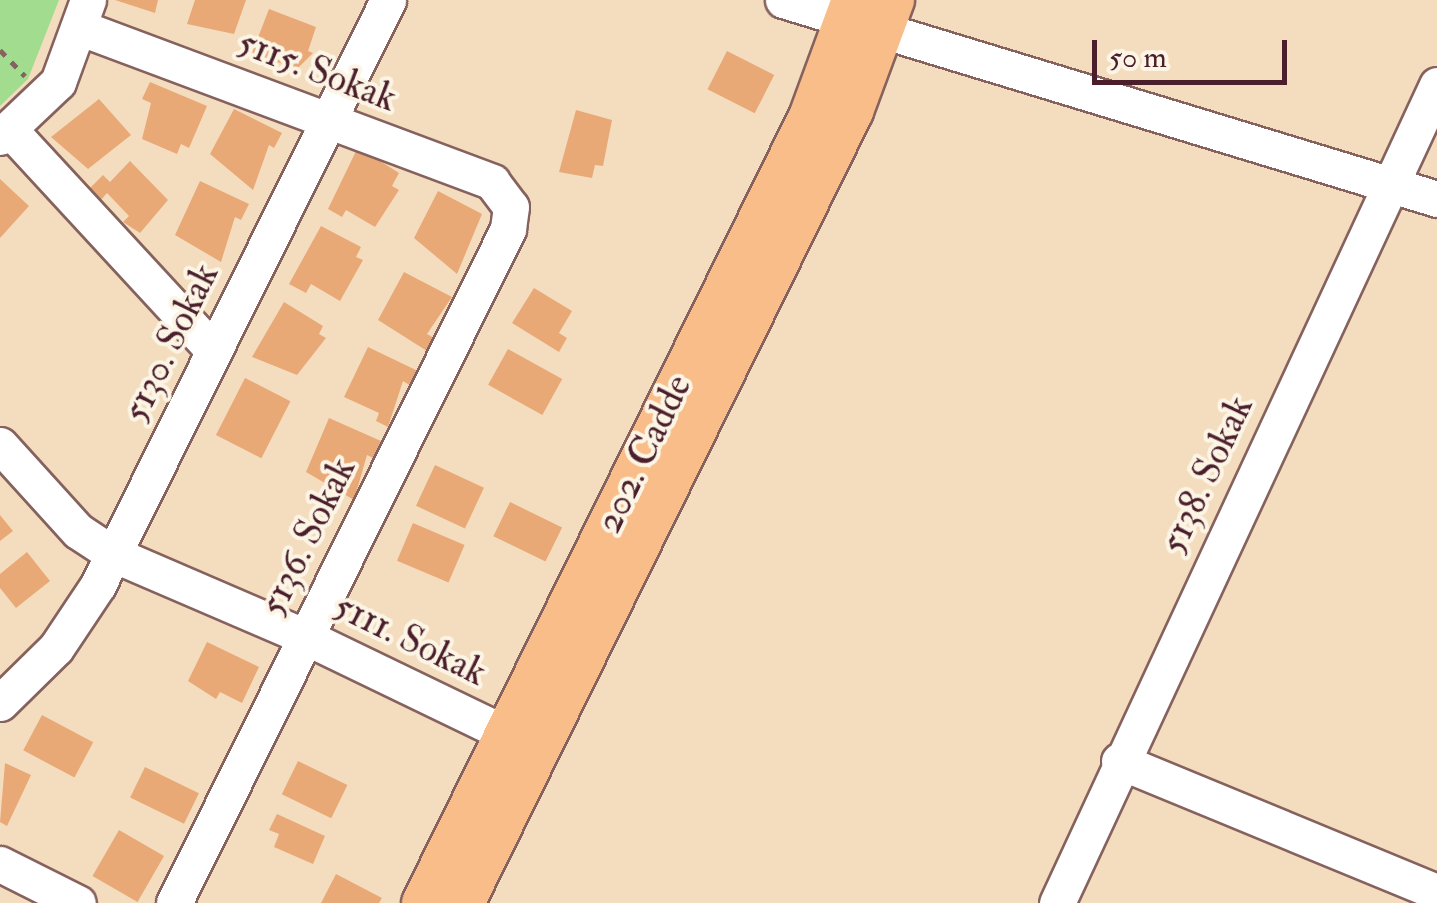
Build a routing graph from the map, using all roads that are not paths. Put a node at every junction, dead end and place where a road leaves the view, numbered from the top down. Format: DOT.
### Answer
graph roads {
  1 [pos="388,0"];
  2 [pos="783,0"];
  3 [pos="869,13"];
  4 [pos="84,14"];
  5 [pos="1437,86"];
  6 [pos="328,121"];
  7 [pos="4,133"];
  8 [pos="1393,182"];
  9 [pos="1437,199"];
  10 [pos="511,207"];
  11 [pos="214,351"];
  12 [pos="0,444"];
  13 [pos="113,554"];
  14 [pos="306,637"];
  15 [pos="0,703"];
  16 [pos="522,742"];
  17 [pos="1119,761"];
  18 [pos="0,864"];
  19 [pos="1437,892"];
  20 [pos="78,903"];
  21 [pos="174,903"];
  22 [pos="423,903"];
  23 [pos="463,903"];
  24 [pos="1057,903"];
  1 -- 6 [label="street, 5130. Sokak"];
  2 -- 3 [label="street"];
  3 -- 8 [label="street"];
  3 -- 16 [label="main road, 202. Cadde"];
  4 -- 6 [label="street, 5115. Sokak"];
  4 -- 7 [label="street"];
  5 -- 8 [label="street, 5138. Sokak"];
  6 -- 10 [label="street, 5115. Sokak"];
  6 -- 11 [label="street, 5130. Sokak"];
  7 -- 11 [label="street"];
  8 -- 9 [label="street"];
  8 -- 17 [label="street, 5138. Sokak"];
  10 -- 14 [label="street, 5136. Sokak"];
  11 -- 13 [label="street, 5130. Sokak"];
  12 -- 13 [label="street, 5111. Sokak"];
  13 -- 14 [label="street, 5111. Sokak"];
  13 -- 15 [label="street, 5130. Sokak"];
  14 -- 16 [label="street, 5111. Sokak"];
  14 -- 21 [label="street, 5136. Sokak"];
  16 -- 22 [label="main road, 202. Cadde"];
  16 -- 23 [label="main road, 202. Cadde"];
  17 -- 19 [label="street"];
  17 -- 24 [label="street, 5138. Sokak"];
  18 -- 20 [label="street"];
}
